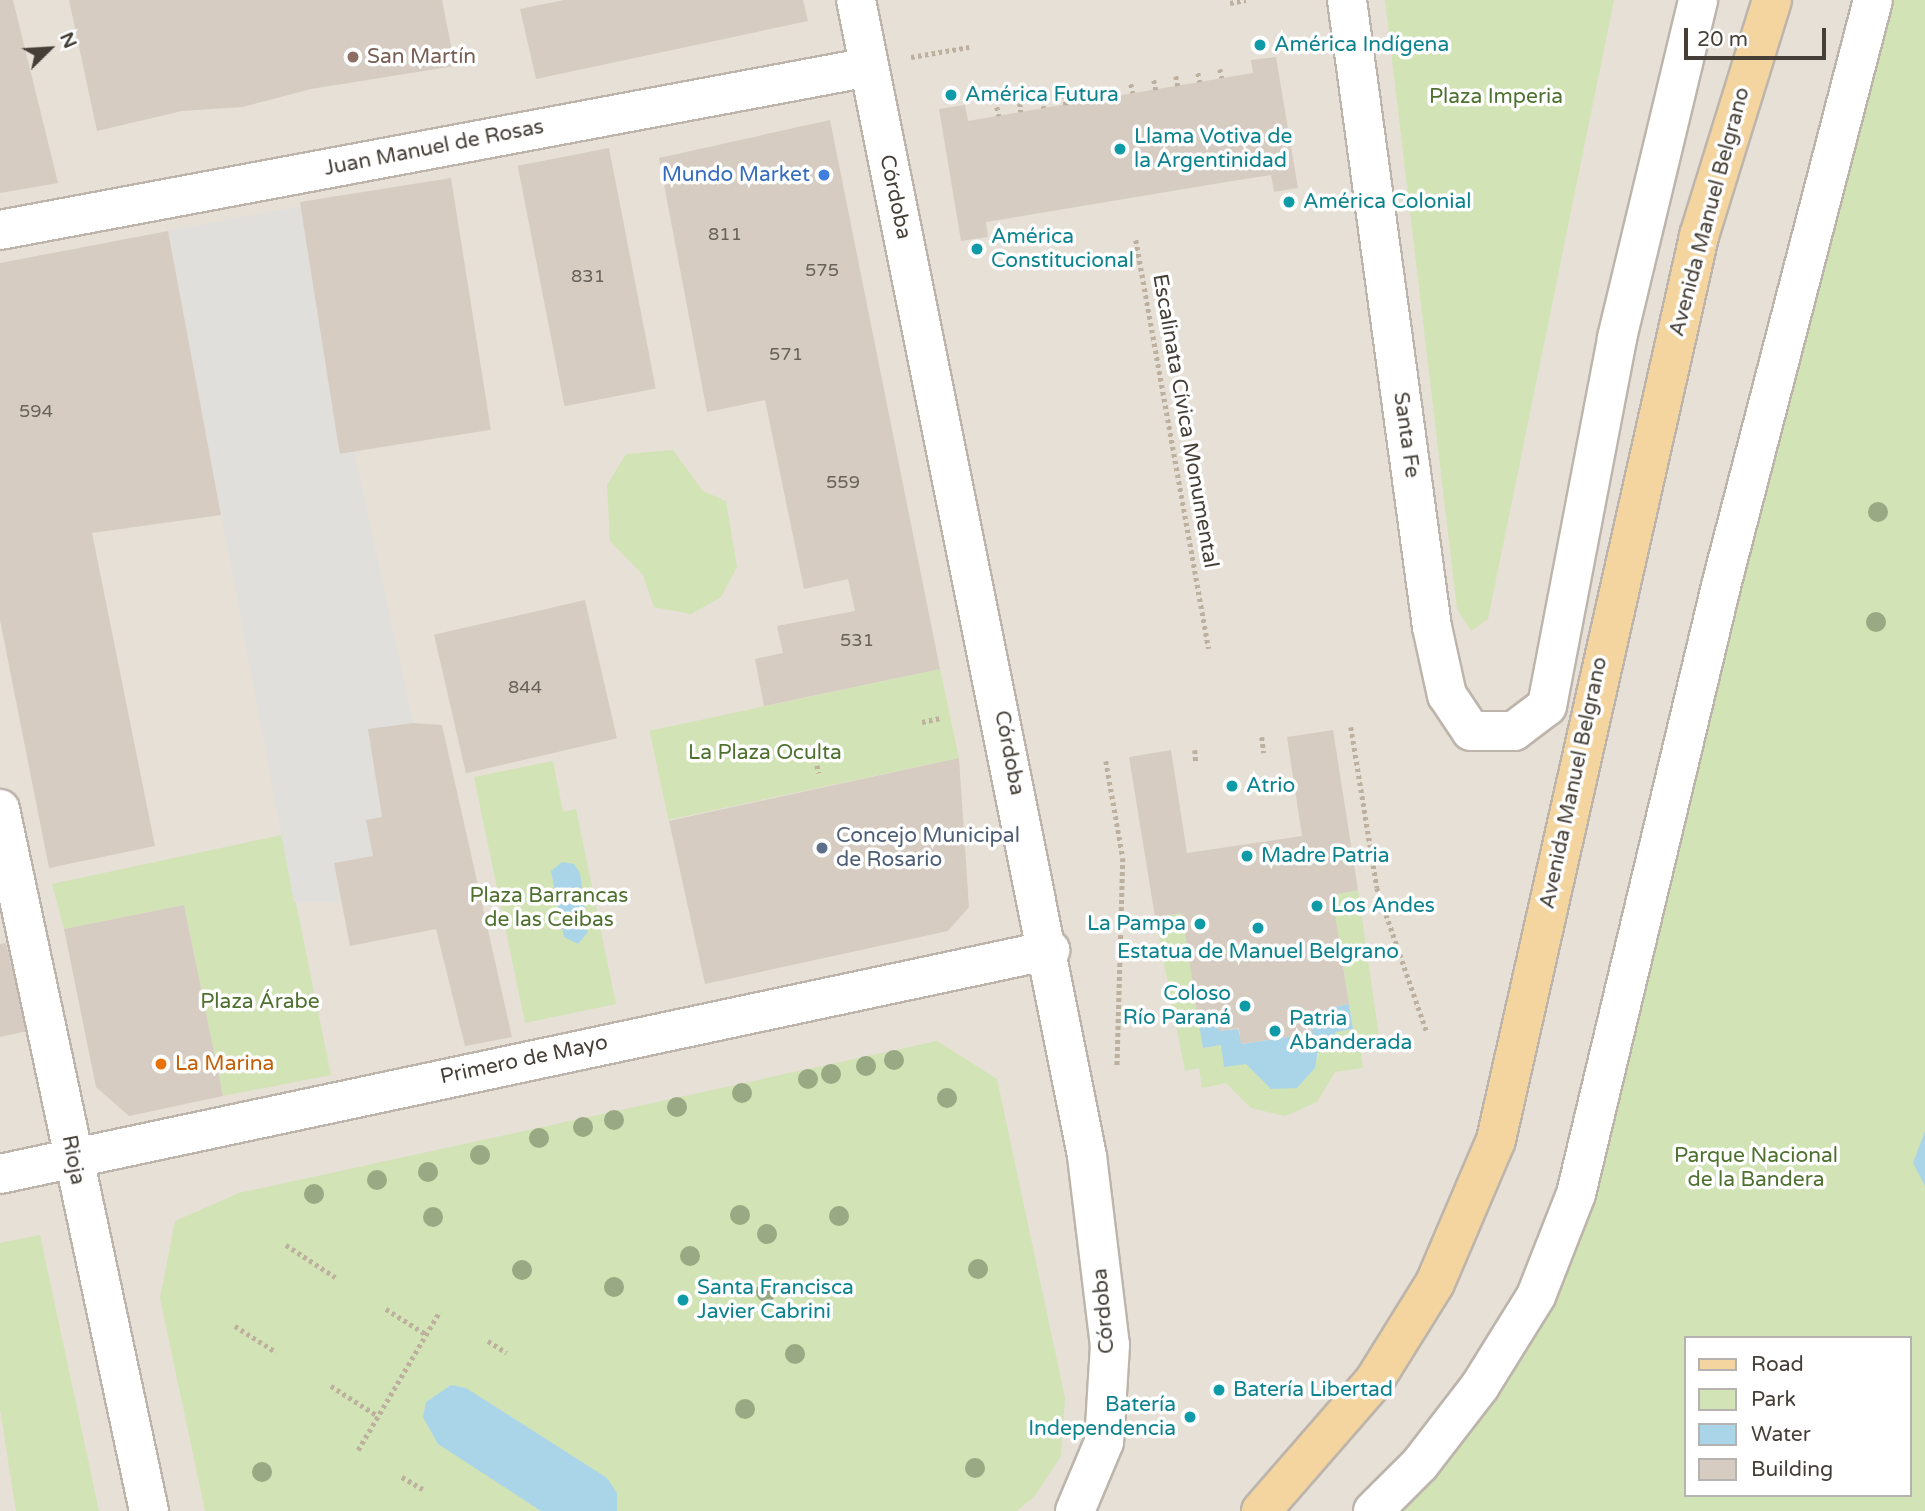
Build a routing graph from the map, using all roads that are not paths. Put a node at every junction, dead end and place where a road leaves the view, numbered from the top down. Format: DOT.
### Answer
graph roads {
  1 [pos="856,0"];
  2 [pos="1347,0"];
  3 [pos="1698,0"];
  4 [pos="1772,0"];
  5 [pos="1873,0"];
  6 [pos="869,67"];
  7 [pos="0,230"];
  8 [pos="1556,659"];
  9 [pos="0,809"];
  10 [pos="1049,950"];
  11 [pos="72,1156"];
  12 [pos="0,1174"];
  13 [pos="1077,1509"];
  14 [pos="149,1511"];
  15 [pos="1261,1511"];
  16 [pos="1373,1511"];
  1 -- 6 [label="street, Córdoba"];
  2 -- 8 [label="street, Santa Fe"];
  3 -- 8 [label="street, Avenida Manuel Belgrano"];
  4 -- 15 [label="main road, Avenida Manuel Belgrano"];
  5 -- 16 [label="street"];
  6 -- 7 [label="street, Juan Manuel de Rosas"];
  6 -- 10 [label="street, Córdoba"];
  9 -- 11 [label="street, Rioja"];
  10 -- 11 [label="street, Primero de Mayo"];
  10 -- 13 [label="street, Córdoba"];
  11 -- 12 [label="street, Primero de Mayo"];
  11 -- 14 [label="street, Rioja"];
}
